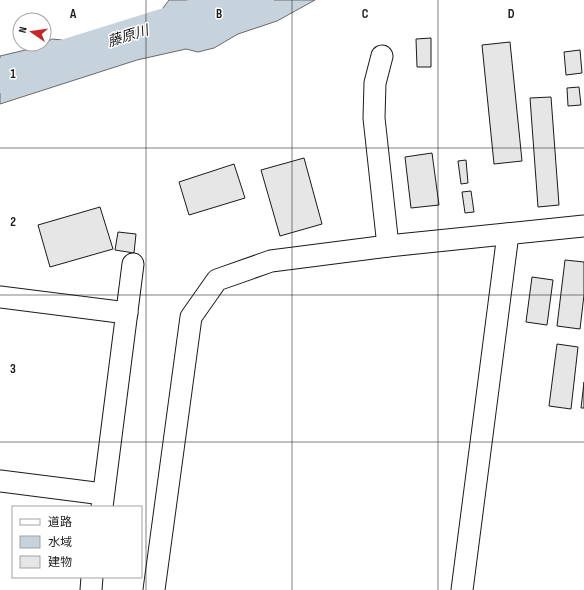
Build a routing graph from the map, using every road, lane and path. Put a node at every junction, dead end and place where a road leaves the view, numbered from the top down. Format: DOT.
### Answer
graph roads {
  1 [pos="382,56"];
  2 [pos="584,226"];
  3 [pos="508,234"];
  4 [pos="388,246"];
  5 [pos="133,264"];
  6 [pos="0,297"];
  7 [pos="127,313"];
  8 [pos="0,481"];
  9 [pos="102,501"];
  10 [pos="92,578"];
  11 [pos="91,590"];
  12 [pos="154,590"];
  13 [pos="462,590"];
  1 -- 4 [label="street"];
  2 -- 3 [label="street"];
  3 -- 4 [label="street"];
  3 -- 13 [label="street"];
  4 -- 12 [label="street"];
  5 -- 7 [label="street"];
  6 -- 7 [label="street"];
  7 -- 9 [label="street"];
  8 -- 9 [label="street"];
  10 -- 11 [label="street"];
}
